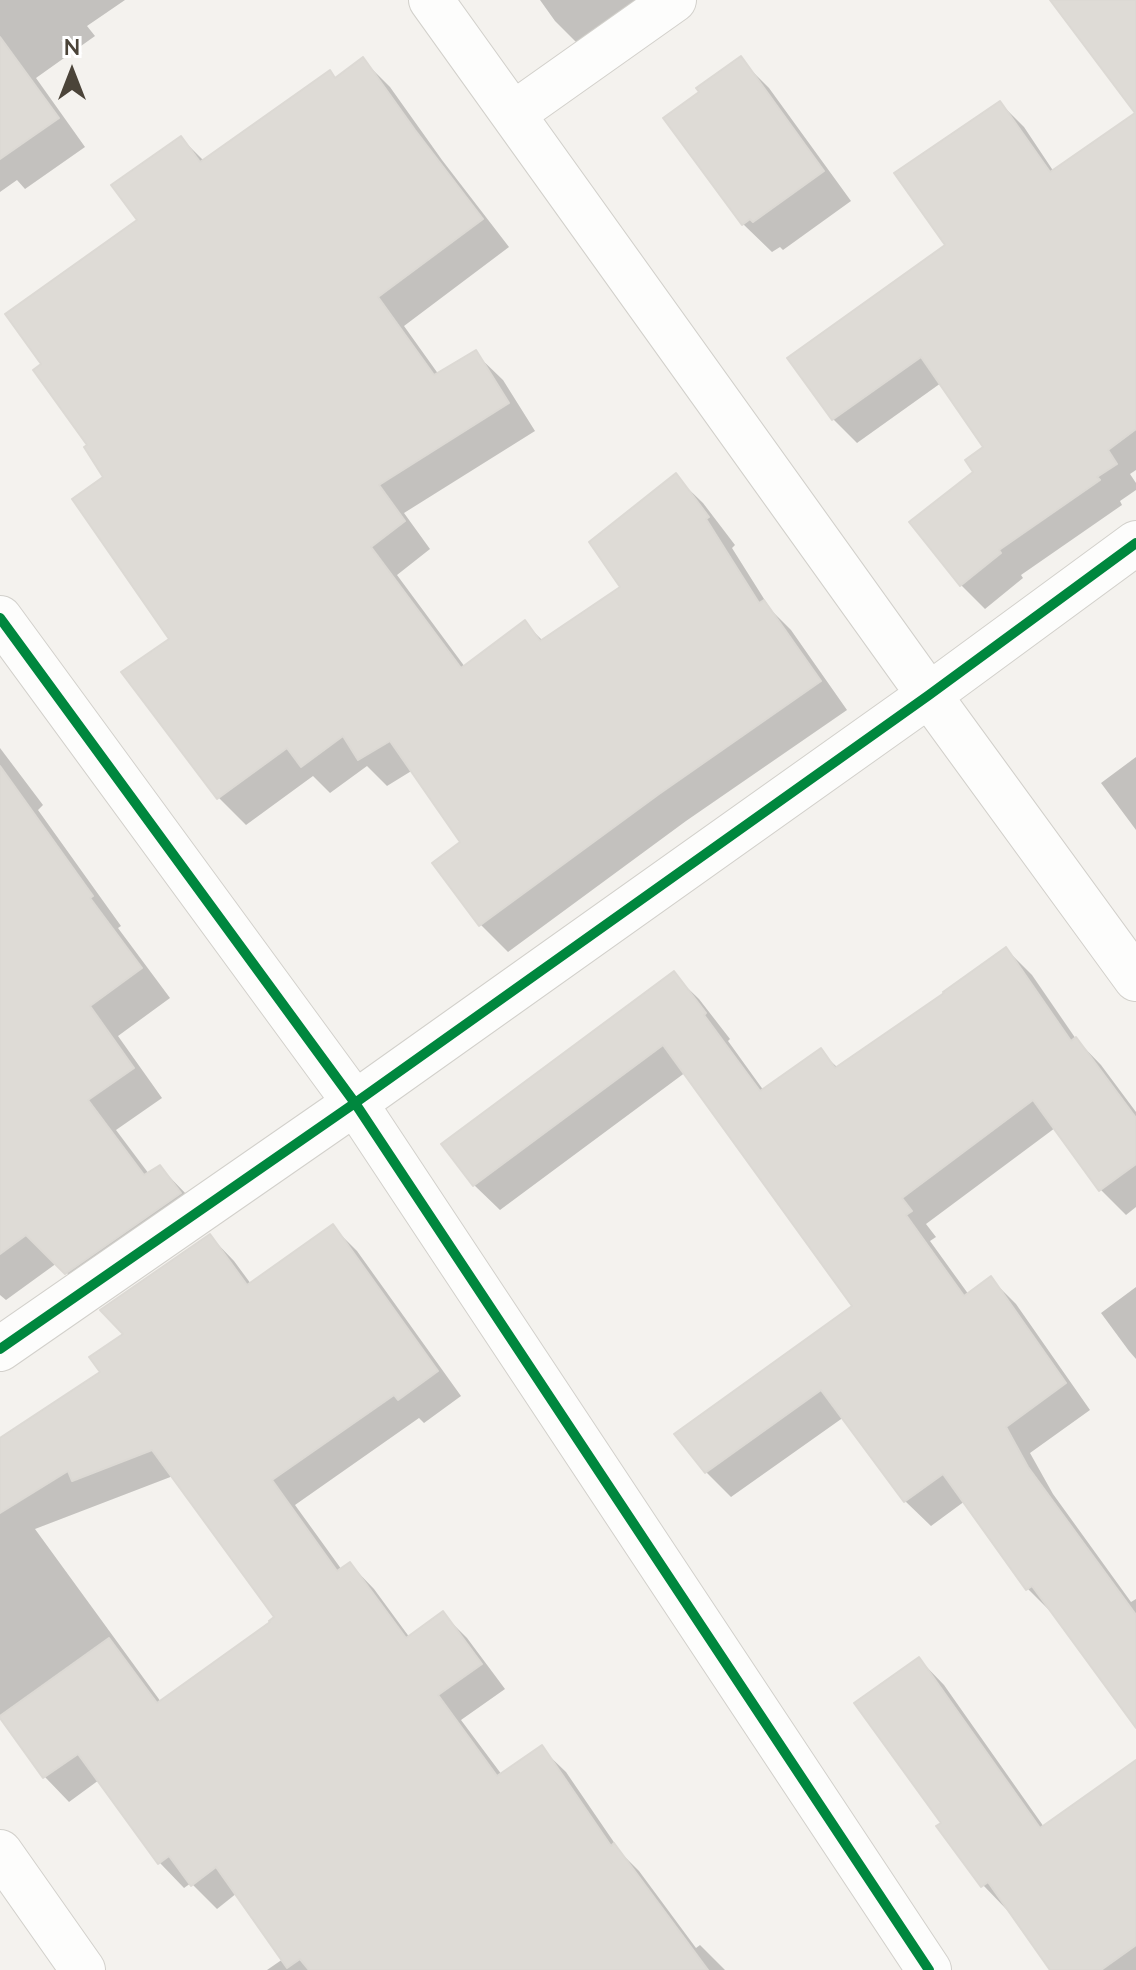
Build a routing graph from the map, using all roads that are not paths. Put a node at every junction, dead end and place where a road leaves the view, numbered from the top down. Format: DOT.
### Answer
graph roads {
  1 [pos="431,0"];
  2 [pos="674,0"];
  3 [pos="513,114"];
  4 [pos="1136,543"];
  5 [pos="0,618"];
  6 [pos="929,695"];
  7 [pos="1136,979"];
  8 [pos="355,1103"];
  9 [pos="0,1349"];
  10 [pos="0,1852"];
  11 [pos="83,1970"];
  12 [pos="929,1970"];
  1 -- 3 [label="street"];
  2 -- 3 [label="street"];
  3 -- 6 [label="street"];
  4 -- 6 [label="street"];
  5 -- 8 [label="street"];
  6 -- 7 [label="street"];
  6 -- 8 [label="street"];
  8 -- 9 [label="street"];
  8 -- 12 [label="street"];
  10 -- 11 [label="street"];
}
